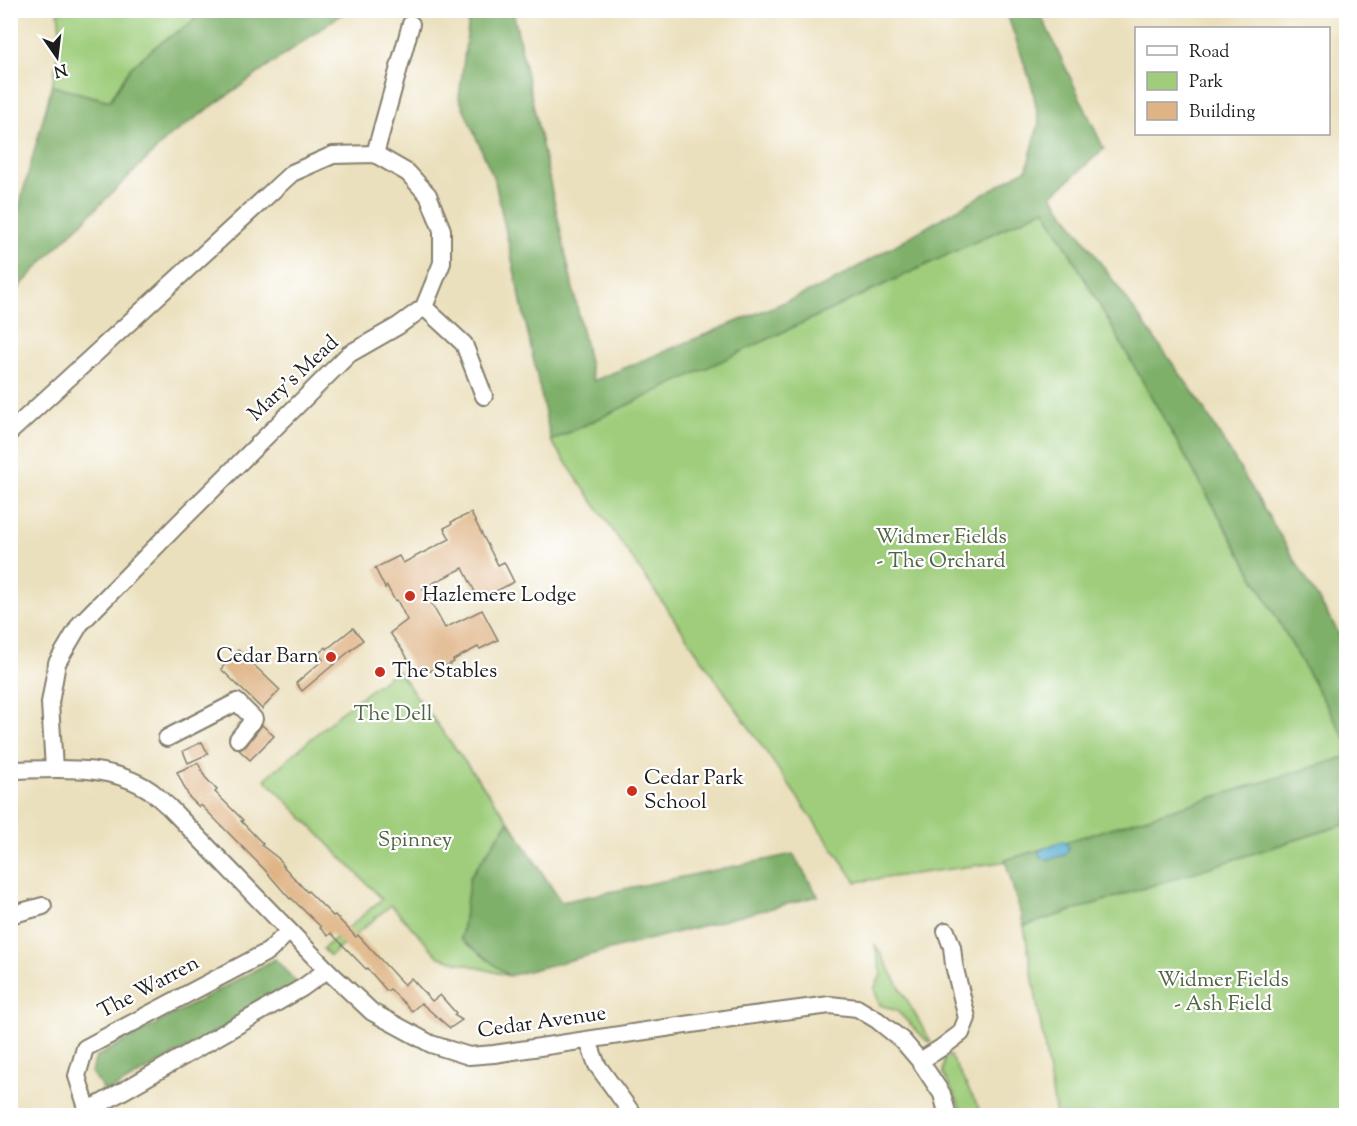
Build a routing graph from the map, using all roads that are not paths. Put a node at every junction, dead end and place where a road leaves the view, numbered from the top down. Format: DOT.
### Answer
graph roads {
  1 [pos="411,24"];
  2 [pos="375,154"];
  3 [pos="424,307"];
  4 [pos="484,396"];
  5 [pos="10,432"];
  6 [pos="167,738"];
  7 [pos="238,739"];
  8 [pos="54,769"];
  9 [pos="10,770"];
  10 [pos="43,906"];
  11 [pos="10,915"];
  12 [pos="289,931"];
  13 [pos="946,931"];
  14 [pos="327,970"];
  15 [pos="588,1041"];
  16 [pos="920,1061"];
  17 [pos="86,1113"];
  18 [pos="634,1116"];
  19 [pos="948,1116"];
  1 -- 2 [label="street"];
  2 -- 3 [label="street"];
  2 -- 5 [label="street"];
  3 -- 4 [label="street"];
  3 -- 8 [label="street, Mary's Mead"];
  6 -- 7 [label="street"];
  8 -- 9 [label="street, Cedar Avenue"];
  8 -- 12 [label="street, Cedar Avenue"];
  10 -- 11 [label="street"];
  12 -- 14 [label="street, Cedar Avenue"];
  12 -- 17 [label="street, The Warren"];
  13 -- 16 [label="street"];
  14 -- 15 [label="street, Cedar Avenue"];
  14 -- 17 [label="street, The Warren"];
  15 -- 16 [label="street, Cedar Avenue"];
  15 -- 18 [label="street"];
  16 -- 19 [label="street, Cedar Avenue"];
}
